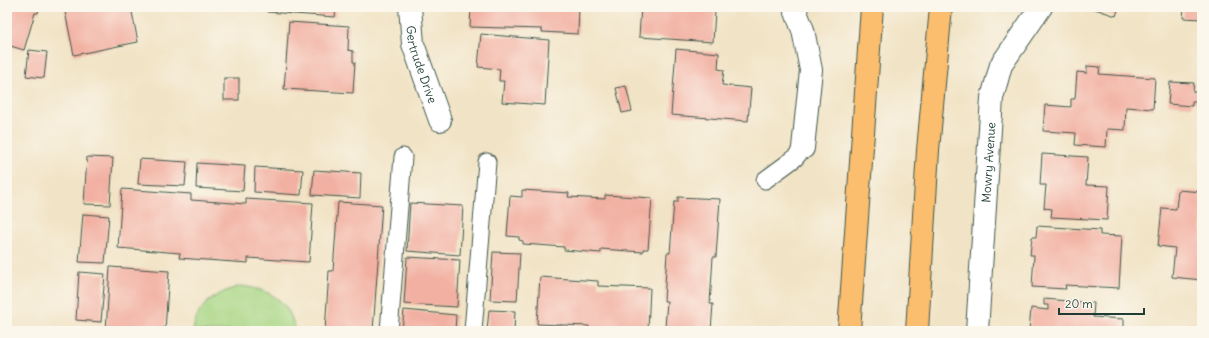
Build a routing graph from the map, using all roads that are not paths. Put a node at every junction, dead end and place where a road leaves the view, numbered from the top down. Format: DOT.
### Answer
graph roads {
  1 [pos="410,7"];
  2 [pos="794,7"];
  3 [pos="872,7"];
  4 [pos="941,7"];
  5 [pos="1041,7"];
  6 [pos="440,120"];
  7 [pos="803,148"];
  8 [pos="403,157"];
  9 [pos="487,162"];
  10 [pos="765,180"];
  11 [pos="389,331"];
  12 [pos="473,331"];
  13 [pos="850,331"];
  14 [pos="917,331"];
  15 [pos="977,331"];
  1 -- 6 [label="street, Gertrude Drive"];
  2 -- 7 [label="street"];
  3 -- 13 [label="main road"];
  4 -- 14 [label="main road"];
  5 -- 15 [label="street, Mowry Avenue"];
  7 -- 10 [label="lane"];
  8 -- 11 [label="lane"];
  9 -- 12 [label="lane"];
}
